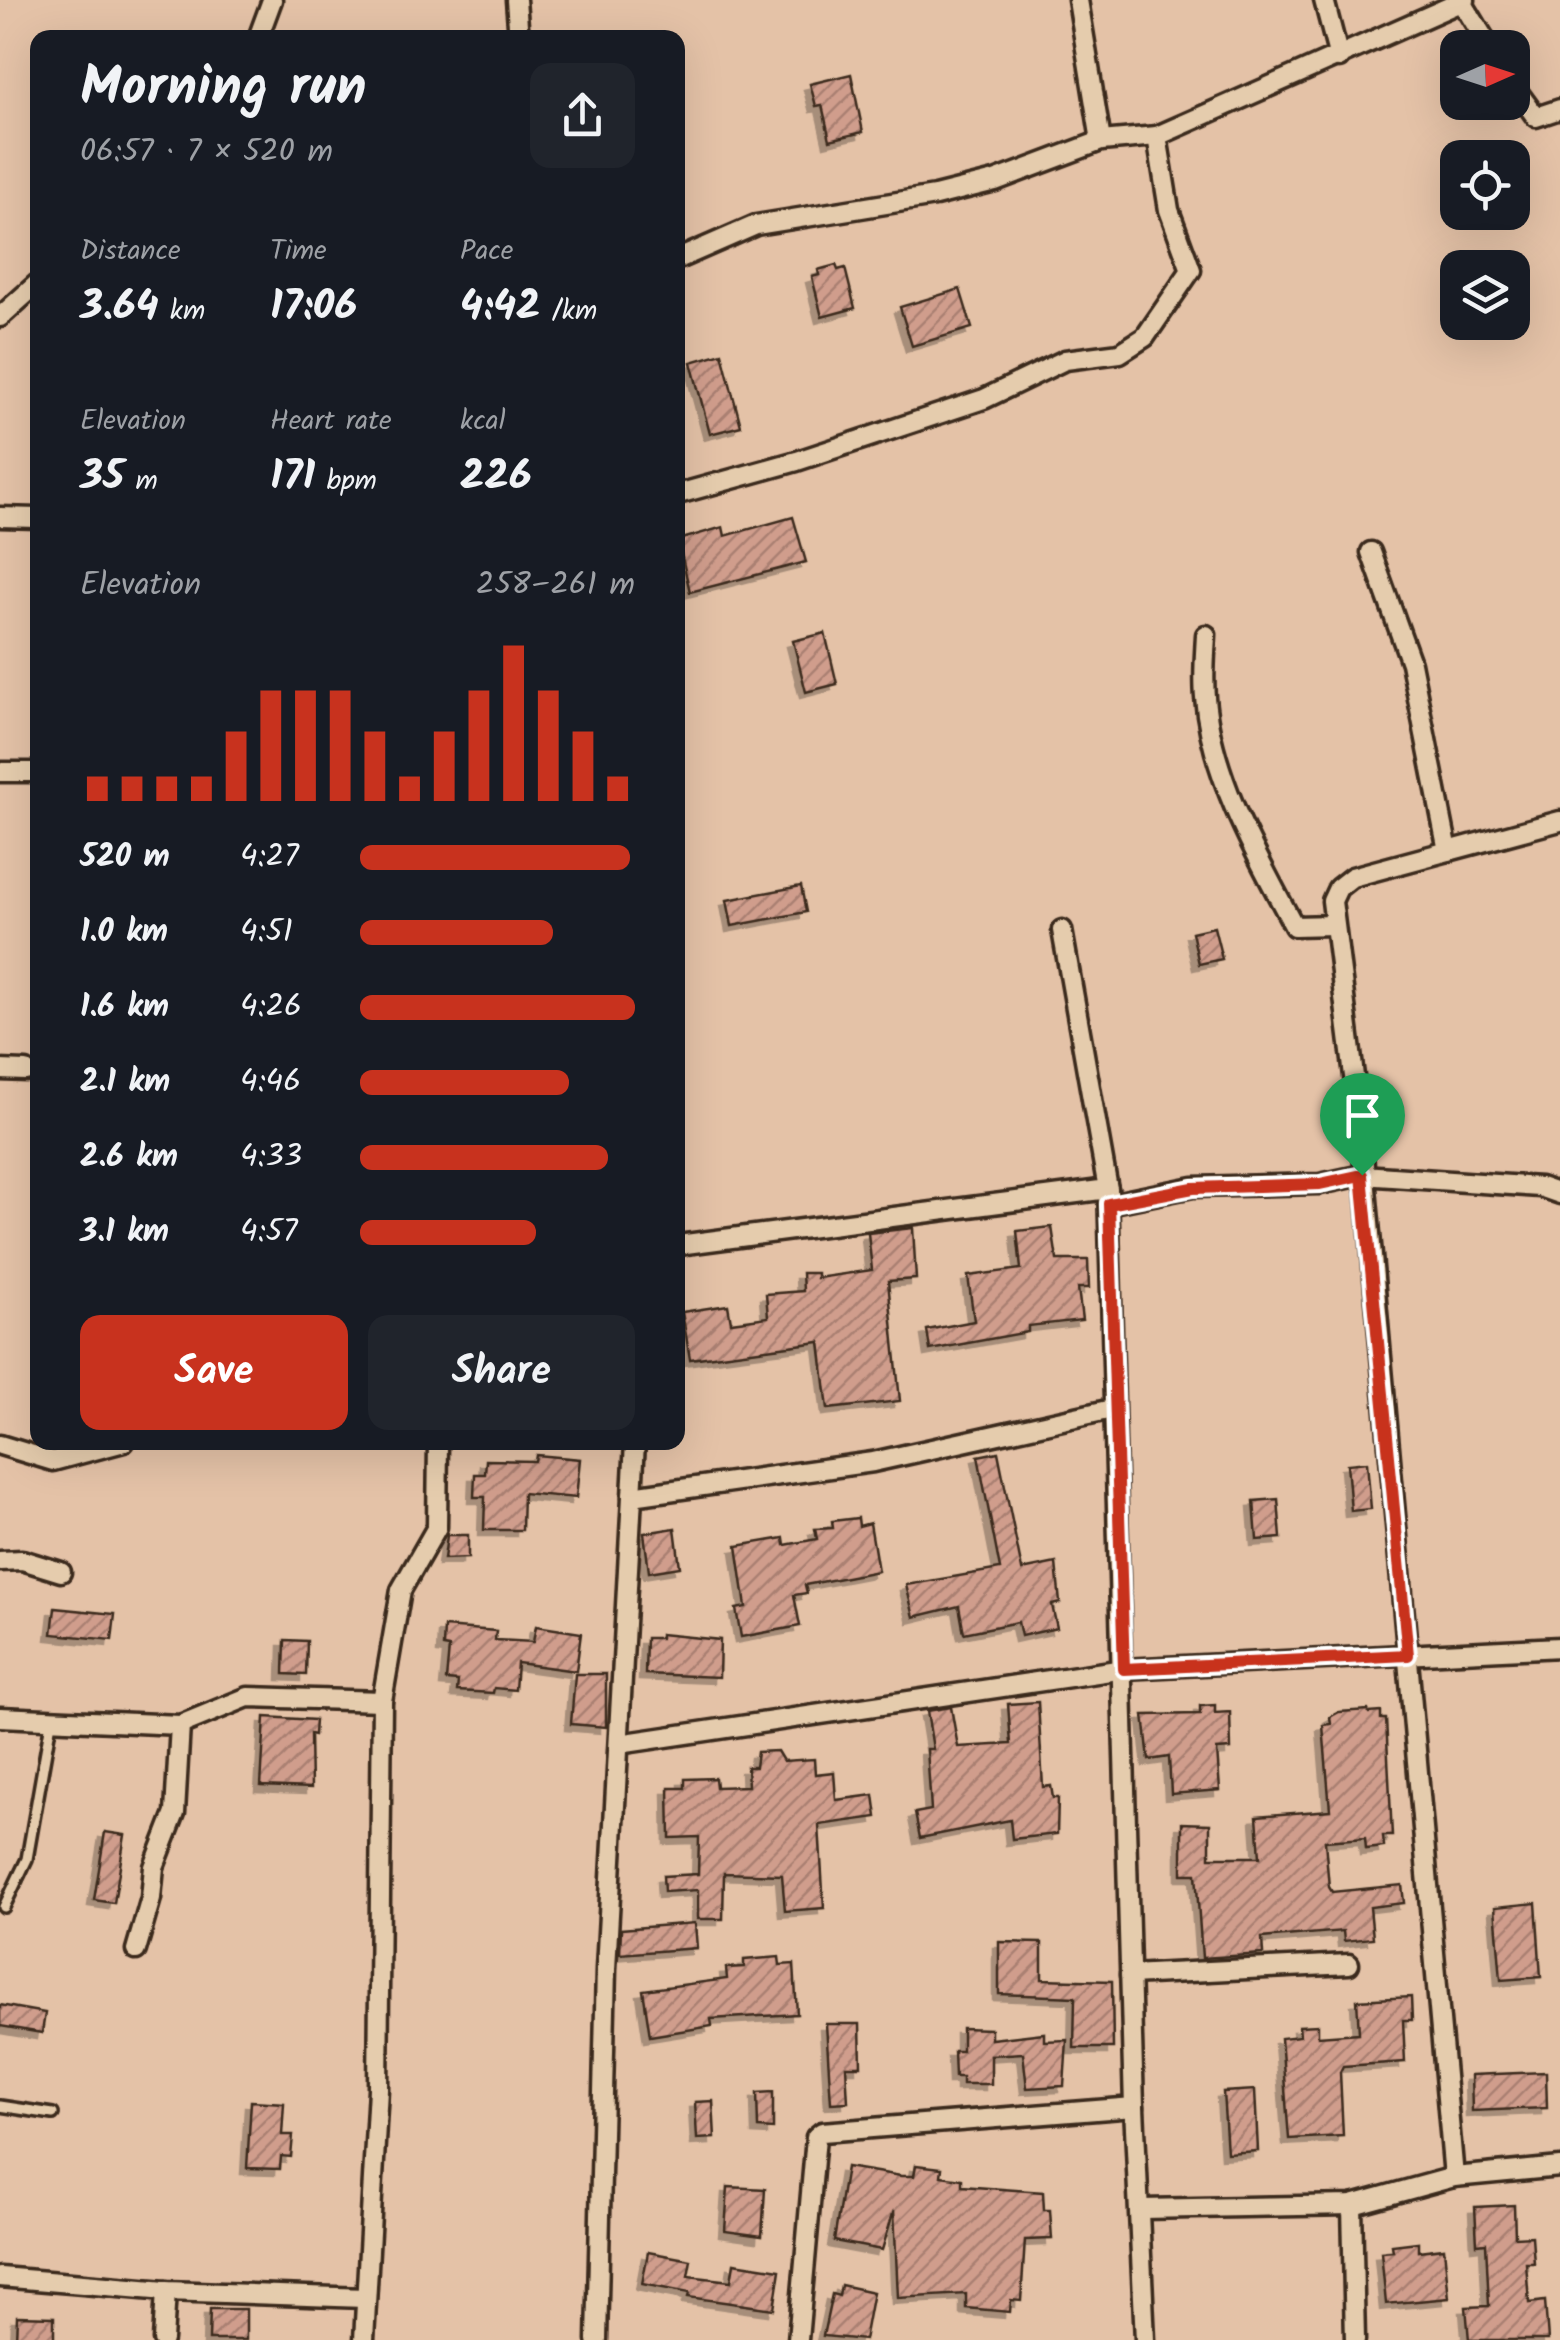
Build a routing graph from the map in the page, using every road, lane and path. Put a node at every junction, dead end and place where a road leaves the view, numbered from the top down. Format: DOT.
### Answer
graph roads {
  1 [pos="272,0"];
  2 [pos="516,0"];
  3 [pos="1078,0"];
  4 [pos="1324,0"];
  5 [pos="1464,1"];
  6 [pos="261,30"];
  7 [pos="518,30"];
  8 [pos="1480,30"];
  9 [pos="1339,58"];
  10 [pos="1530,109"];
  11 [pos="1560,109"];
  12 [pos="1157,136"];
  13 [pos="1101,141"];
  14 [pos="685,256"];
  15 [pos="30,289"];
  16 [pos="0,317"];
  17 [pos="685,492"];
  18 [pos="0,517"];
  19 [pos="30,518"];
  20 [pos="1371,552"];
  21 [pos="1206,635"];
  22 [pos="0,772"];
  23 [pos="30,772"];
  24 [pos="1560,821"];
  25 [pos="1448,851"];
  26 [pos="1334,925"];
  27 [pos="1062,930"];
  28 [pos="0,1070"];
  29 [pos="26,1071"];
  30 [pos="1362,1175"];
  31 [pos="1560,1194"];
  32 [pos="1108,1196"];
  33 [pos="685,1244"];
  34 [pos="1112,1409"];
  35 [pos="0,1445"];
  36 [pos="94,1450"];
  37 [pos="438,1450"];
  38 [pos="635,1450"];
  39 [pos="632,1496"];
  40 [pos="0,1561"];
  41 [pos="62,1572"];
  42 [pos="1560,1646"];
  43 [pos="1408,1655"];
  44 [pos="1124,1669"];
  45 [pos="382,1701"];
  46 [pos="0,1717"];
  47 [pos="51,1722"];
  48 [pos="180,1725"];
  49 [pos="619,1744"];
  50 [pos="4,1908"];
  51 [pos="136,1950"];
  52 [pos="1349,1964"];
  53 [pos="1130,1976"];
  54 [pos="0,2106"];
  55 [pos="1134,2108"];
  56 [pos="53,2114"];
  57 [pos="1560,2167"];
  58 [pos="1454,2177"];
  59 [pos="1352,2205"];
  60 [pos="1142,2209"];
  61 [pos="0,2277"];
  62 [pos="166,2291"];
  63 [pos="364,2298"];
  64 [pos="163,2340"];
  65 [pos="364,2340"];
  66 [pos="598,2340"];
  67 [pos="798,2340"];
  68 [pos="1144,2340"];
  69 [pos="1355,2340"];
  1 -- 6 [label="street"];
  2 -- 7 [label="street"];
  3 -- 13 [label="street"];
  4 -- 9 [label="street"];
  5 -- 8 [label="street"];
  5 -- 9 [label="street"];
  9 -- 12 [label="street"];
  10 -- 11 [label="street"];
  12 -- 13 [label="street"];
  12 -- 17 [label="street"];
  13 -- 14 [label="street"];
  15 -- 16 [label="street"];
  18 -- 19 [label="street"];
  20 -- 25 [label="street"];
  21 -- 26 [label="street"];
  22 -- 23 [label="street"];
  24 -- 25 [label="street"];
  25 -- 26 [label="street"];
  26 -- 30 [label="street"];
  27 -- 32 [label="street"];
  28 -- 29 [label="street"];
  30 -- 31 [label="street"];
  30 -- 32 [label="street"];
  30 -- 43 [label="street"];
  32 -- 33 [label="street"];
  32 -- 34 [label="street"];
  34 -- 39 [label="street"];
  34 -- 44 [label="street"];
  35 -- 36 [label="street"];
  37 -- 45 [label="street"];
  38 -- 39 [label="street"];
  39 -- 49 [label="street"];
  40 -- 41 [label="street"];
  42 -- 43 [label="street"];
  43 -- 44 [label="street"];
  43 -- 58 [label="street"];
  44 -- 49 [label="street"];
  44 -- 53 [label="street"];
  45 -- 48 [label="street"];
  45 -- 63 [label="street"];
  46 -- 47 [label="street"];
  47 -- 48 [label="street"];
  47 -- 50 [label="lane"];
  48 -- 51 [label="street"];
  49 -- 66 [label="street"];
  52 -- 53 [label="street"];
  53 -- 55 [label="street"];
  54 -- 56 [label="lane"];
  55 -- 60 [label="street"];
  55 -- 67 [label="street"];
  57 -- 58 [label="street"];
  58 -- 59 [label="street"];
  59 -- 60 [label="street"];
  59 -- 69 [label="street"];
  60 -- 68 [label="street"];
  61 -- 62 [label="street"];
  62 -- 63 [label="street"];
  62 -- 64 [label="street"];
  63 -- 65 [label="street"];
}
